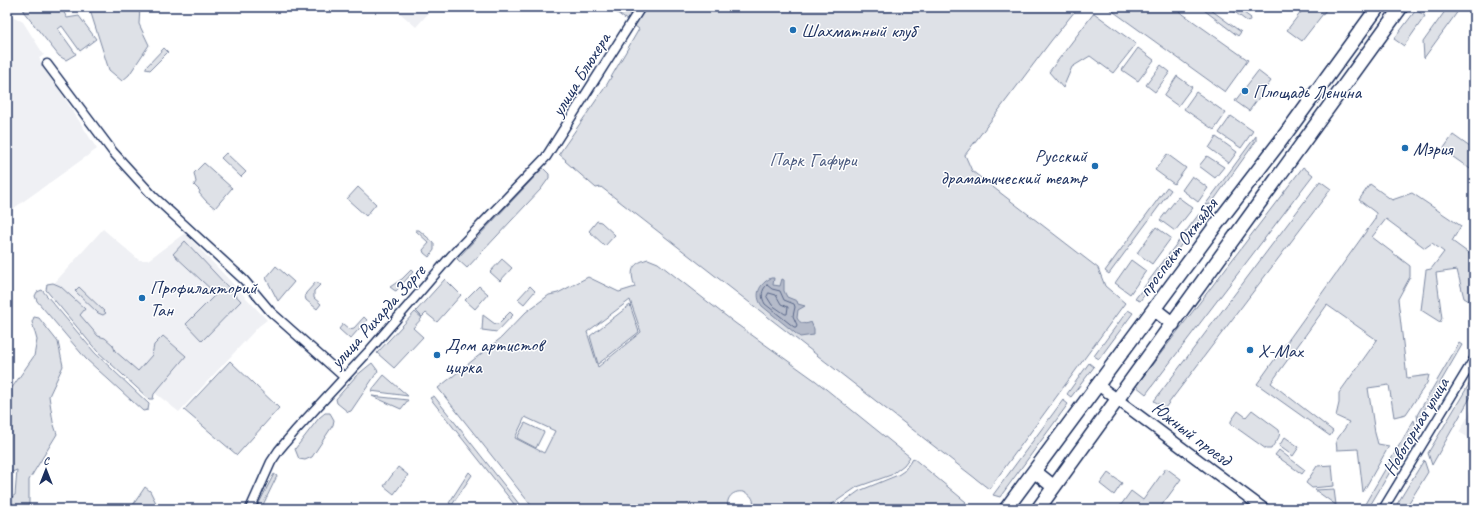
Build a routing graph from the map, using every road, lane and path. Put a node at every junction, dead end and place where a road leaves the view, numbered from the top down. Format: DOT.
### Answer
graph roads {
  1 [pos="641,7"];
  2 [pos="1378,7"];
  3 [pos="1401,7"];
  4 [pos="47,64"];
  5 [pos="546,157"];
  6 [pos="1154,309"];
  7 [pos="1173,324"];
  8 [pos="1474,359"];
  9 [pos="344,377"];
  10 [pos="1098,384"];
  11 [pos="1118,400"];
  12 [pos="1034,471"];
  13 [pos="1054,487"];
  14 [pos="250,509"];
  15 [pos="1006,509"];
  16 [pos="1038,509"];
  17 [pos="1264,509"];
  18 [pos="1383,509"];
  1 -- 5 [label="street, улица Блюхера"];
  2 -- 6 [label="main road, проспект Октября"];
  3 -- 7 [label="main road"];
  4 -- 9 [label="street"];
  5 -- 9 [label="street, улица Рихарда Зорге"];
  6 -- 7 [label="main road"];
  6 -- 10 [label="main road, проспект Октября"];
  7 -- 11 [label="main road"];
  8 -- 18 [label="street, Новогорная улица"];
  9 -- 14 [label="street, улица Рихарда Зорге"];
  10 -- 11 [label="street, Южный проезд"];
  10 -- 12 [label="main road, проспект Октября"];
  11 -- 13 [label="main road"];
  11 -- 17 [label="street, Южный проезд"];
  12 -- 13 [label="main road"];
  12 -- 15 [label="main road, проспект Октября"];
  13 -- 16 [label="main road"];
}
